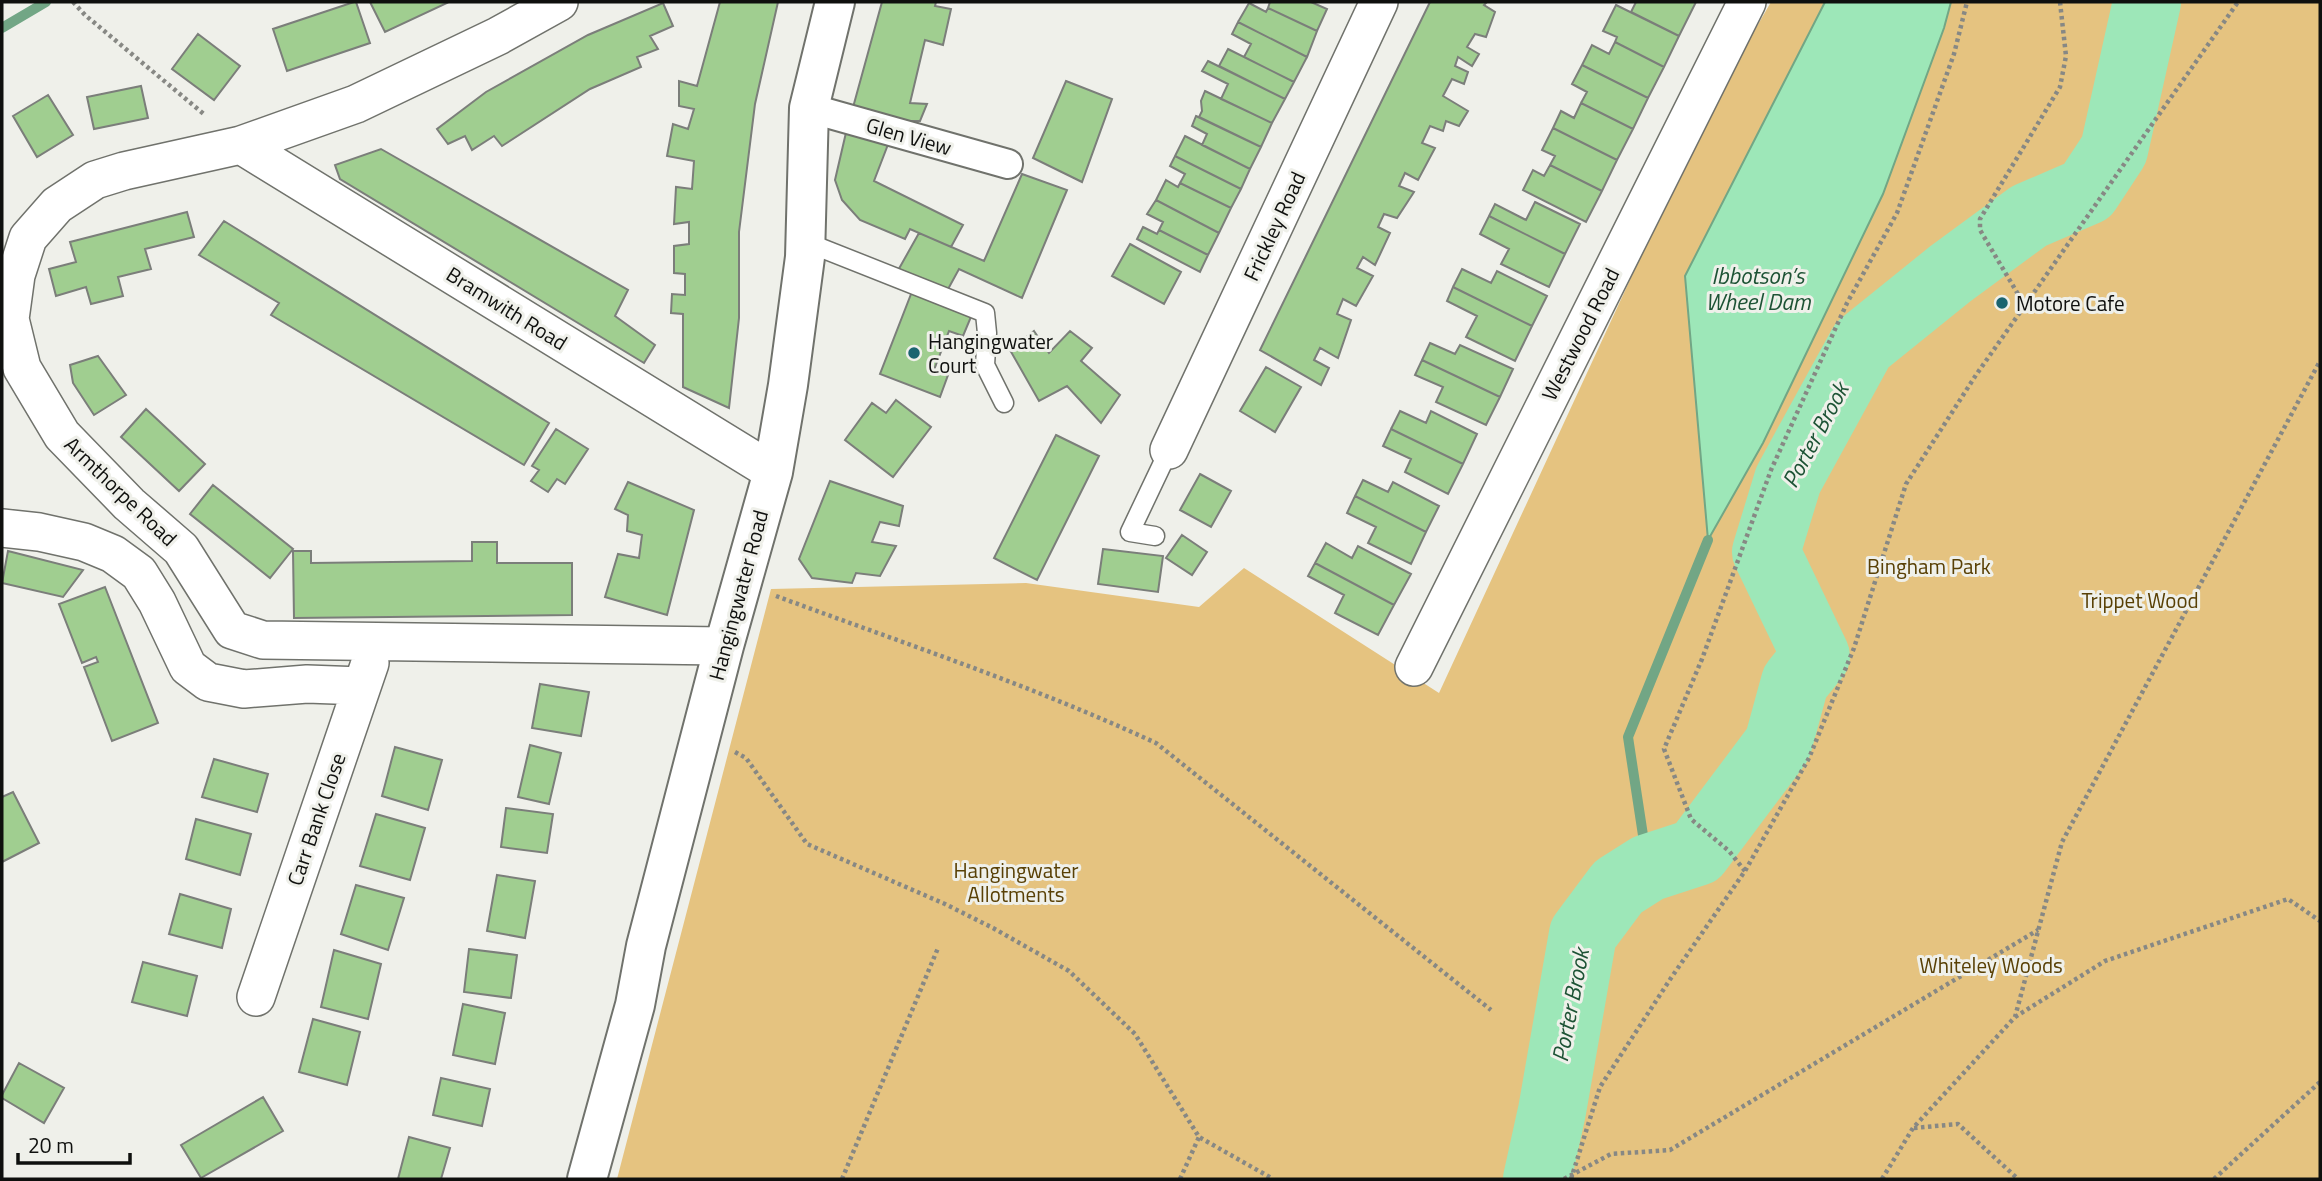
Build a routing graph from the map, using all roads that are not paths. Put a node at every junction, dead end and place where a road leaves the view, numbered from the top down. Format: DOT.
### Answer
graph roads {
  1 [pos="559,2"];
  2 [pos="835,2"];
  3 [pos="1379,2"];
  4 [pos="1747,2"];
  5 [pos="809,107"];
  6 [pos="240,145"];
  7 [pos="1008,164"];
  8 [pos="806,242"];
  9 [pos="1004,403"];
  10 [pos="1169,450"];
  11 [pos="773,472"];
  12 [pos="2,528"];
  13 [pos="1155,536"];
  14 [pos="379,642"];
  15 [pos="723,646"];
  16 [pos="1413,667"];
  17 [pos="362,686"];
  18 [pos="256,997"];
  19 [pos="587,1179"];
  1 -- 6 [label="street, Armthorpe Road"];
  2 -- 5 [label="street, Hangingwater Road"];
  3 -- 10 [label="street, Frickley Road"];
  4 -- 16 [label="street, Westwood Road"];
  5 -- 7 [label="street, Glen View"];
  5 -- 8 [label="street, Hangingwater Road"];
  6 -- 11 [label="street, Bramwith Road"];
  6 -- 14 [label="street, Armthorpe Road"];
  8 -- 9 [label="lane"];
  8 -- 11 [label="street, Hangingwater Road"];
  10 -- 13 [label="lane"];
  11 -- 15 [label="street, Hangingwater Road"];
  12 -- 17 [label="street"];
  14 -- 15 [label="street, Armthorpe Road"];
  14 -- 17 [label="street, Carr Bank Close"];
  15 -- 19 [label="street, Hangingwater Road"];
  17 -- 18 [label="street, Carr Bank Close"];
}
